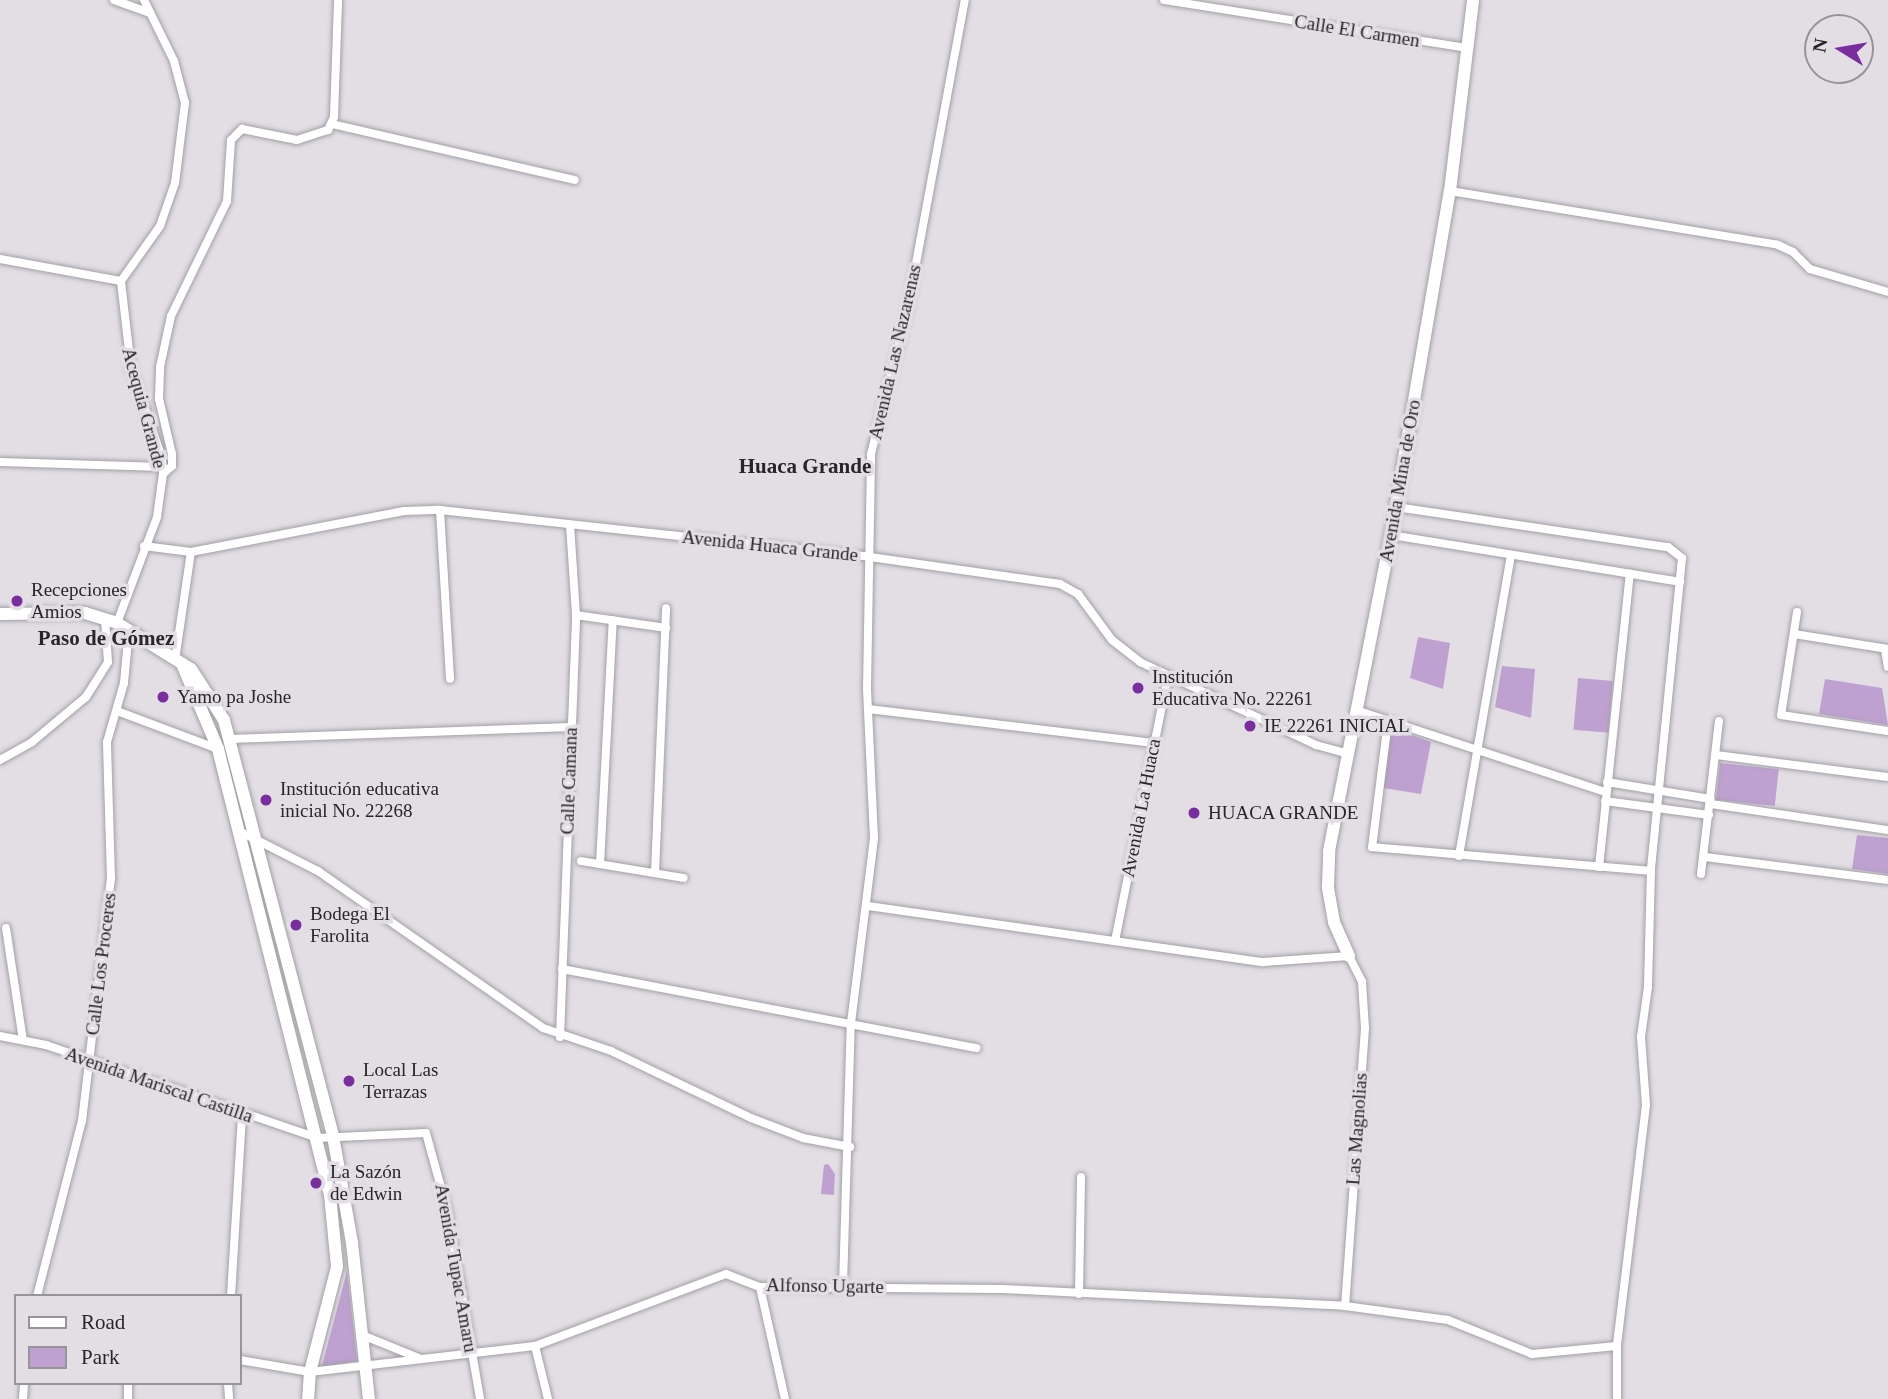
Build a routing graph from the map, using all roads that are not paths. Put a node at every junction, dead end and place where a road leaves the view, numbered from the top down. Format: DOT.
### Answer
graph roads {
  1 [pos="114,0"];
  2 [pos="144,0"];
  3 [pos="338,0"];
  4 [pos="965,0"];
  5 [pos="1164,0"];
  6 [pos="1473,0"];
  7 [pos="150,13"];
  8 [pos="1467,48"];
  9 [pos="332,124"];
  10 [pos="575,180"];
  11 [pos="1450,191"];
  12 [pos="0,259"];
  13 [pos="121,281"];
  14 [pos="1888,292"];
  15 [pos="0,462"];
  16 [pos="163,471"];
  17 [pos="1396,507"];
  18 [pos="440,510"];
  19 [pos="570,525"];
  20 [pos="1391,535"];
  21 [pos="145,547"];
  22 [pos="191,552"];
  23 [pos="870,556"];
  24 [pos="1511,556"];
  25 [pos="1630,574"];
  26 [pos="1680,582"];
  27 [pos="666,608"];
  28 [pos="1797,612"];
  29 [pos="0,614"];
  30 [pos="576,615"];
  31 [pos="613,620"];
  32 [pos="117,624"];
  33 [pos="666,628"];
  34 [pos="1794,634"];
  35 [pos="1887,649"];
  36 [pos="179,662"];
  37 [pos="1888,667"];
  38 [pos="1168,675"];
  39 [pos="450,679"];
  40 [pos="868,709"];
  41 [pos="117,711"];
  42 [pos="1359,711"];
  43 [pos="1388,721"];
  44 [pos="1719,721"];
  45 [pos="571,727"];
  46 [pos="1888,731"];
  47 [pos="230,739"];
  48 [pos="1154,743"];
  49 [pos="218,749"];
  50 [pos="1479,750"];
  51 [pos="1346,753"];
  52 [pos="1716,755"];
  53 [pos="0,760"];
  54 [pos="1888,777"];
  55 [pos="1658,789"];
  56 [pos="1606,792"];
  57 [pos="1711,802"];
  58 [pos="1657,806"];
  59 [pos="1709,815"];
  60 [pos="1888,830"];
  61 [pos="239,831"];
  62 [pos="255,835"];
  63 [pos="1459,856"];
  64 [pos="1705,857"];
  65 [pos="581,861"];
  66 [pos="600,864"];
  67 [pos="1599,866"];
  68 [pos="1651,871"];
  69 [pos="655,873"];
  70 [pos="1701,874"];
  71 [pos="684,878"];
  72 [pos="1888,880"];
  73 [pos="868,906"];
  74 [pos="6,928"];
  75 [pos="1115,941"];
  76 [pos="1349,956"];
  77 [pos="562,969"];
  78 [pos="851,1023"];
  79 [pos="0,1036"];
  80 [pos="560,1037"];
  81 [pos="23,1040"];
  82 [pos="978,1048"];
  83 [pos="89,1061"];
  84 [pos="242,1116"];
  85 [pos="333,1136"];
  86 [pos="317,1138"];
  87 [pos="850,1147"];
  88 [pos="1082,1177"];
  89 [pos="843,1286"];
  90 [pos="760,1287"];
  91 [pos="38,1294"];
  92 [pos="231,1294"];
  93 [pos="1079,1294"];
  94 [pos="1345,1306"];
  95 [pos="362,1335"];
  96 [pos="535,1346"];
  97 [pos="1617,1346"];
  98 [pos="473,1357"];
  99 [pos="426,1359"];
  100 [pos="242,1360"];
  101 [pos="365,1366"];
  102 [pos="310,1372"];
  103 [pos="308,1399"];
  104 [pos="369,1399"];
  105 [pos="481,1399"];
  106 [pos="548,1399"];
  107 [pos="785,1399"];
  108 [pos="1617,1399"];
  1 -- 7 [label="street"];
  2 -- 7 [label="street"];
  3 -- 9 [label="street"];
  4 -- 23 [label="street, Avenida Las Nazarenas"];
  5 -- 8 [label="street, Calle El Carmen"];
  6 -- 8 [label="main road, Avenida Mina de Oro"];
  7 -- 13 [label="street"];
  8 -- 11 [label="main road, Avenida Mina de Oro"];
  9 -- 10 [label="street"];
  9 -- 16 [label="street"];
  11 -- 14 [label="street"];
  11 -- 17 [label="main road, Avenida Mina de Oro"];
  12 -- 13 [label="street"];
  13 -- 16 [label="street, Acequia Grande"];
  15 -- 16 [label="street"];
  16 -- 21 [label="street, Acequia Grande"];
  17 -- 20 [label="main road, Avenida Mina de Oro"];
  17 -- 26 [label="street"];
  18 -- 19 [label="street, Avenida Huaca Grande"];
  18 -- 22 [label="street, Avenida Huaca Grande"];
  18 -- 39 [label="street"];
  19 -- 23 [label="street, Avenida Huaca Grande"];
  19 -- 30 [label="street, Calle Camana"];
  20 -- 24 [label="street"];
  20 -- 42 [label="main road, Avenida Mina de Oro"];
  21 -- 22 [label="street, Avenida Huaca Grande"];
  21 -- 32 [label="street, Acequia Grande"];
  22 -- 36 [label="street"];
  23 -- 38 [label="street, Avenida Huaca Grande"];
  23 -- 40 [label="street, Avenida Las Nazarenas"];
  24 -- 25 [label="street"];
  24 -- 50 [label="street"];
  25 -- 26 [label="street"];
  25 -- 56 [label="street"];
  26 -- 55 [label="street"];
  27 -- 33 [label="street"];
  28 -- 34 [label="street"];
  29 -- 32 [label="main road"];
  30 -- 31 [label="street"];
  30 -- 45 [label="street, Calle Camana"];
  31 -- 33 [label="street"];
  31 -- 66 [label="street"];
  32 -- 36 [label="main road"];
  32 -- 41 [label="street, Calle Los Proceres"];
  32 -- 53 [label="street"];
  33 -- 69 [label="street"];
  34 -- 35 [label="street"];
  34 -- 46 [label="street"];
  35 -- 37 [label="street"];
  36 -- 47 [label="main road"];
  36 -- 49 [label="main road"];
  38 -- 48 [label="street, Avenida La Huaca"];
  38 -- 51 [label="street, Avenida Huaca Grande"];
  40 -- 48 [label="street"];
  40 -- 73 [label="street, Avenida Las Nazarenas"];
  41 -- 49 [label="street"];
  41 -- 83 [label="street, Calle Los Proceres"];
  42 -- 43 [label="street"];
  42 -- 51 [label="main road, Avenida Mina de Oro"];
  43 -- 50 [label="street"];
  43 -- 63 [label="street"];
  44 -- 52 [label="street"];
  45 -- 47 [label="street"];
  45 -- 77 [label="street, Calle Camana"];
  47 -- 62 [label="main road"];
  48 -- 75 [label="street, Avenida La Huaca"];
  49 -- 61 [label="main road"];
  50 -- 56 [label="street"];
  50 -- 63 [label="street"];
  51 -- 76 [label="main road, Avenida Mina de Oro"];
  52 -- 54 [label="street"];
  52 -- 57 [label="street"];
  55 -- 56 [label="street"];
  55 -- 57 [label="street"];
  55 -- 58 [label="street"];
  56 -- 58 [label="street"];
  56 -- 67 [label="street"];
  57 -- 59 [label="street"];
  57 -- 60 [label="street"];
  58 -- 59 [label="street"];
  58 -- 68 [label="street"];
  59 -- 64 [label="street"];
  61 -- 62 [label="street"];
  61 -- 86 [label="main road"];
  62 -- 80 [label="street"];
  62 -- 85 [label="main road"];
  63 -- 67 [label="street"];
  64 -- 70 [label="street"];
  64 -- 72 [label="street"];
  65 -- 66 [label="street"];
  66 -- 69 [label="street"];
  67 -- 68 [label="street"];
  68 -- 97 [label="street"];
  69 -- 71 [label="street"];
  73 -- 75 [label="street"];
  73 -- 78 [label="street, Avenida Las Nazarenas"];
  74 -- 81 [label="street"];
  75 -- 76 [label="street"];
  76 -- 94 [label="street, Las Magnolias"];
  77 -- 78 [label="street"];
  77 -- 80 [label="street, Calle Camana"];
  78 -- 82 [label="street"];
  78 -- 87 [label="street, Avenida Las Nazarenas"];
  79 -- 81 [label="street, Avenida Mariscal Castilla"];
  80 -- 87 [label="street"];
  81 -- 83 [label="street, Avenida Mariscal Castilla"];
  83 -- 84 [label="street, Avenida Mariscal Castilla"];
  83 -- 91 [label="street, Calle Los Proceres"];
  84 -- 86 [label="street, Avenida Mariscal Castilla"];
  84 -- 92 [label="street"];
  85 -- 86 [label="street"];
  85 -- 95 [label="main road"];
  85 -- 98 [label="street, Avenida Tupac Amaru"];
  86 -- 102 [label="main road"];
  87 -- 89 [label="street, Avenida Las Nazarenas"];
  88 -- 93 [label="street"];
  89 -- 90 [label="street, Alfonso Ugarte"];
  89 -- 93 [label="street, Alfonso Ugarte"];
  90 -- 96 [label="street, Alfonso Ugarte"];
  90 -- 107 [label="street"];
  93 -- 94 [label="street, Alfonso Ugarte"];
  94 -- 97 [label="street, Alfonso Ugarte"];
  95 -- 99 [label="street"];
  95 -- 101 [label="main road"];
  96 -- 98 [label="street, Alfonso Ugarte"];
  96 -- 106 [label="street"];
  97 -- 108 [label="street"];
  98 -- 99 [label="street, Alfonso Ugarte"];
  98 -- 105 [label="street, Avenida Tupac Amaru"];
  99 -- 101 [label="street, Alfonso Ugarte"];
  100 -- 102 [label="street, Alfonso Ugarte"];
  101 -- 102 [label="street, Alfonso Ugarte"];
  101 -- 104 [label="main road"];
  102 -- 103 [label="main road"];
}
